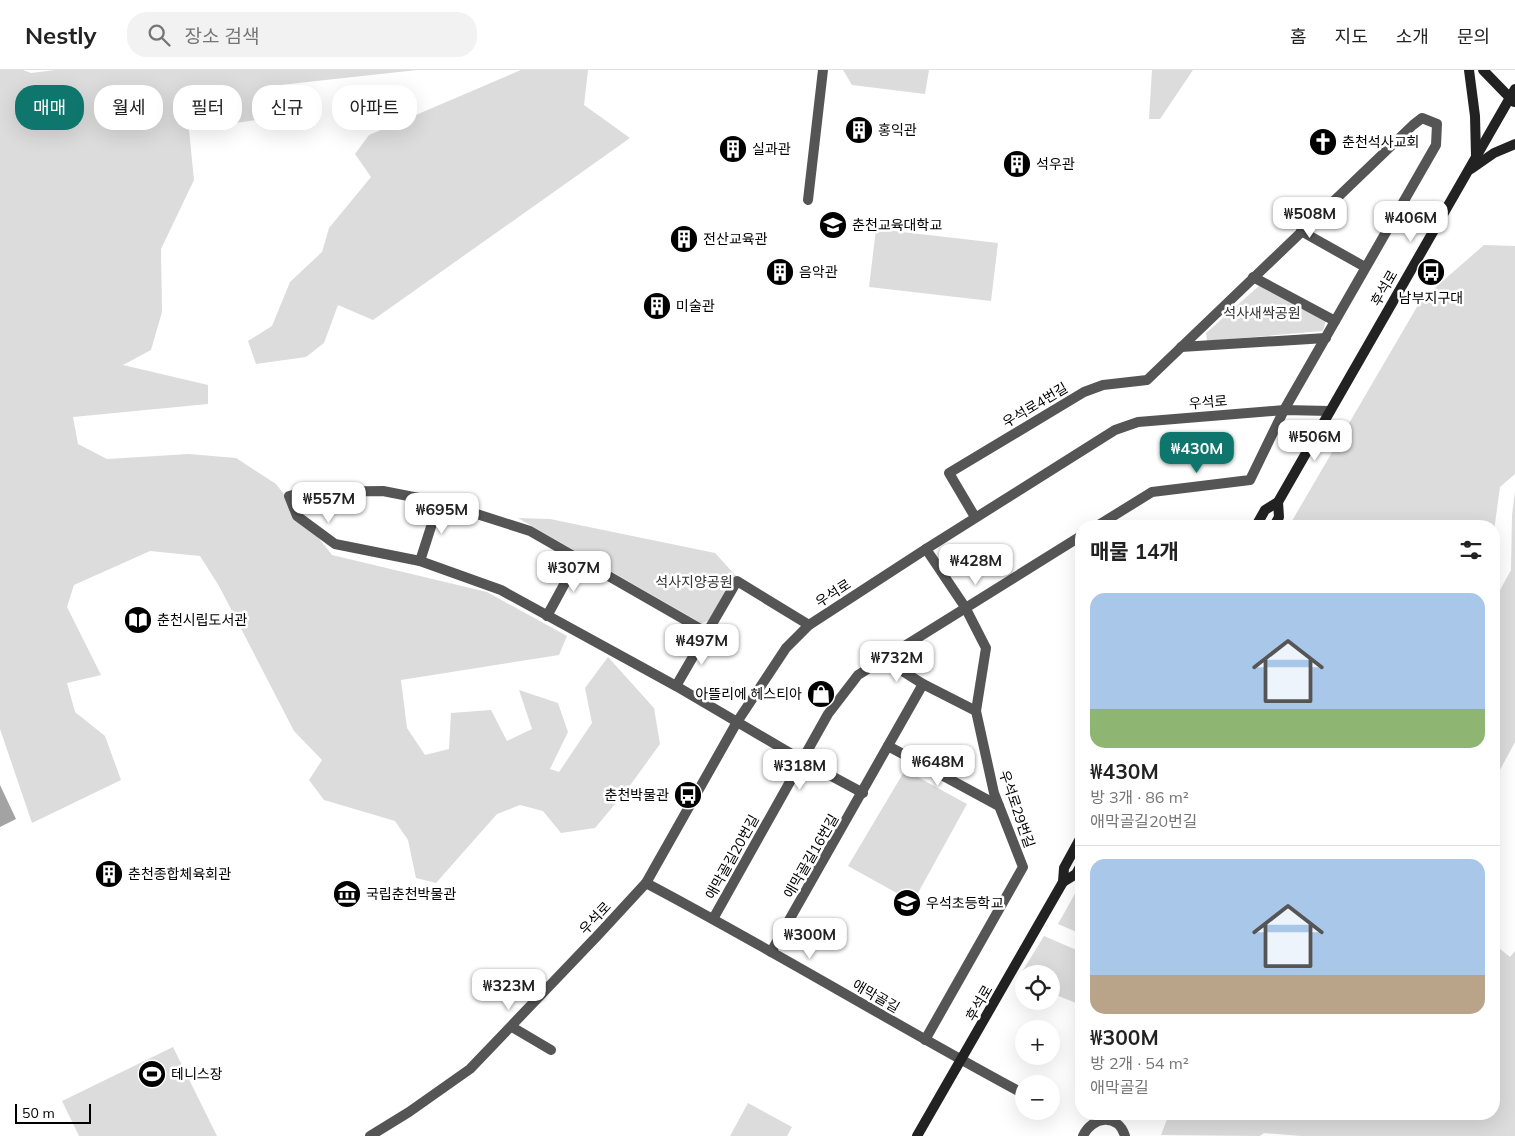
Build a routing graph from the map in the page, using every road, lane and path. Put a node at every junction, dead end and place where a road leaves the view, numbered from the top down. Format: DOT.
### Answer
graph roads {
  1 [pos="823,70"];
  2 [pos="1469,70"];
  3 [pos="1484,70"];
  4 [pos="1515,88"];
  5 [pos="1512,101"];
  6 [pos="1515,144"];
  7 [pos="1476,156"];
  8 [pos="1468,171"];
  9 [pos="808,200"];
  10 [pos="1301,230"];
  11 [pos="1365,267"];
  12 [pos="1253,277"];
  13 [pos="1335,321"];
  14 [pos="1326,338"];
  15 [pos="1181,347"];
  16 [pos="1284,410"];
  17 [pos="1330,411"];
  18 [pos="439,502"];
  19 [pos="1278,502"];
  20 [pos="975,517"];
  21 [pos="1107,520"];
  22 [pos="1259,520"];
  23 [pos="1277,520"];
  24 [pos="1075,540"];
  25 [pos="926,549"];
  26 [pos="578,559"];
  27 [pos="420,561"];
  28 [pos="965,608"];
  29 [pos="547,616"];
  30 [pos="809,625"];
  31 [pos="706,632"];
  32 [pos="885,660"];
  33 [pos="923,684"];
  34 [pos="676,686"];
  35 [pos="976,711"];
  36 [pos="737,722"];
  37 [pos="888,746"];
  38 [pos="802,760"];
  39 [pos="863,793"];
  40 [pos="999,806"];
  41 [pos="1075,848"];
  42 [pos="1075,875"];
  43 [pos="1063,882"];
  44 [pos="646,883"];
  45 [pos="713,919"];
  46 [pos="771,952"];
  47 [pos="512,1027"];
  48 [pos="926,1040"];
  49 [pos="551,1050"];
  50 [pos="962,1061"];
  51 [pos="1015,1089"];
  52 [pos="370,1136"];
  53 [pos="918,1136"];
  54 [pos="1083,1136"];
  55 [pos="1125,1136"];
  1 -- 9 [label="street"];
  2 -- 7 [label="street"];
  3 -- 5 [label="street"];
  4 -- 5 [label="street, 후석로"];
  5 -- 7 [label="street, 후석로"];
  6 -- 8 [label="street"];
  7 -- 8 [label="street, 후석로"];
  8 -- 17 [label="street, 후석로"];
  10 -- 11 [label="street"];
  10 -- 11 [label="street, 우석로4번길"];
  10 -- 12 [label="street, 우석로4번길"];
  11 -- 13 [label="street, 우석로4번길"];
  12 -- 13 [label="street"];
  12 -- 15 [label="street, 우석로4번길"];
  13 -- 14 [label="street, 우석로4번길"];
  14 -- 15 [label="street"];
  14 -- 16 [label="street, 우석로4번길"];
  15 -- 20 [label="street, 우석로4번길"];
  16 -- 17 [label="street, 우석로"];
  16 -- 20 [label="street, 우석로"];
  16 -- 21 [label="street"];
  17 -- 19 [label="street, 후석로"];
  18 -- 26 [label="street"];
  18 -- 27 [label="street"];
  18 -- 27 [label="street"];
  19 -- 22 [label="street, 후석로"];
  19 -- 23 [label="street, 후석로"];
  20 -- 25 [label="street, 우석로"];
  24 -- 28 [label="street, 애막골길20번길"];
  25 -- 28 [label="street, 우석로29번길"];
  25 -- 30 [label="street, 우석로"];
  26 -- 29 [label="street"];
  26 -- 31 [label="street"];
  27 -- 29 [label="street"];
  28 -- 32 [label="street, 애막골길20번길"];
  28 -- 35 [label="street, 우석로29번길"];
  29 -- 34 [label="street"];
  30 -- 31 [label="street"];
  30 -- 36 [label="street, 우석로"];
  31 -- 34 [label="street"];
  32 -- 33 [label="street"];
  32 -- 38 [label="street, 애막골길20번길"];
  33 -- 35 [label="street"];
  33 -- 37 [label="street, 애막골길16번길"];
  34 -- 36 [label="street"];
  35 -- 40 [label="street, 우석로29번길"];
  36 -- 38 [label="street"];
  36 -- 44 [label="street, 우석로"];
  37 -- 39 [label="street, 애막골길16번길"];
  37 -- 40 [label="street"];
  38 -- 39 [label="street"];
  38 -- 45 [label="street, 애막골길20번길"];
  39 -- 46 [label="street, 애막골길16번길"];
  40 -- 48 [label="street, 우석로29번길"];
  41 -- 43 [label="street, 후석로"];
  42 -- 43 [label="street, 후석로"];
  43 -- 50 [label="street, 후석로"];
  44 -- 45 [label="street, 애막골길"];
  44 -- 47 [label="street, 우석로"];
  45 -- 46 [label="street, 애막골길"];
  46 -- 48 [label="street, 애막골길"];
  47 -- 49 [label="street"];
  47 -- 52 [label="street, 우석로"];
  48 -- 50 [label="street, 애막골길"];
  50 -- 51 [label="street, 애막골길"];
  50 -- 53 [label="street, 후석로"];
  54 -- 55 [label="street"];
}
